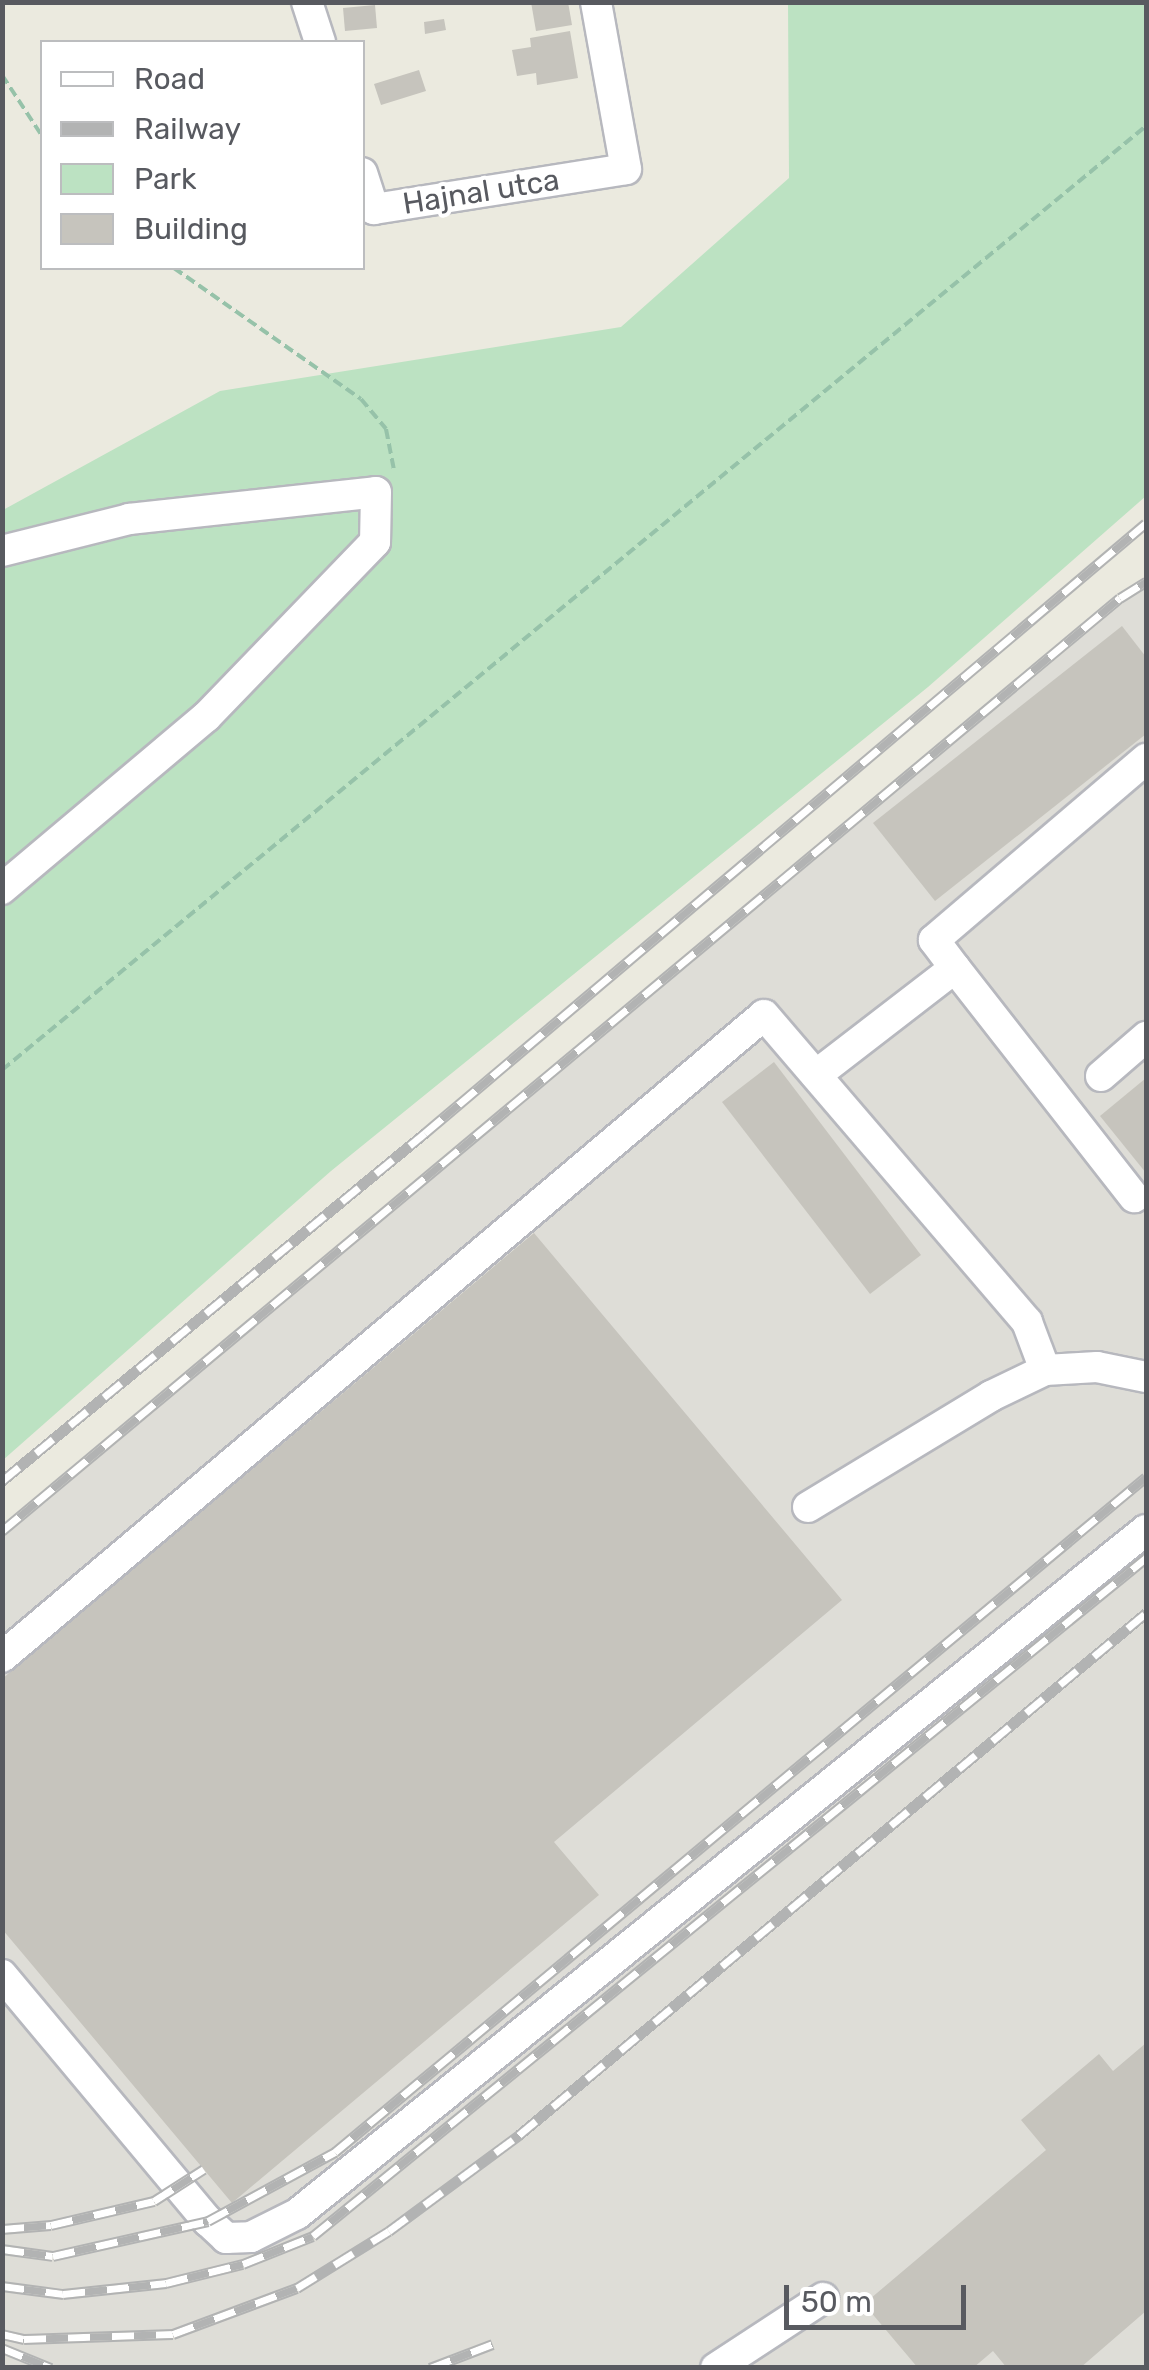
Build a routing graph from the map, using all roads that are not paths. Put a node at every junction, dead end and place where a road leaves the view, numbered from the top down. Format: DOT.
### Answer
graph roads {
  1 [pos="307,2"];
  2 [pos="596,2"];
  3 [pos="319,40"];
  4 [pos="365,182"];
  5 [pos="2,551"];
  6 [pos="1146,759"];
  7 [pos="2,888"];
  8 [pos="955,968"];
  9 [pos="1146,1037"];
  10 [pos="816,1075"];
  11 [pos="1101,1076"];
  12 [pos="1134,1197"];
  13 [pos="1045,1370"];
  14 [pos="1146,1377"];
  15 [pos="808,1507"];
  16 [pos="1146,1530"];
  17 [pos="2,1657"];
  18 [pos="2,1975"];
  19 [pos="822,2298"];
  20 [pos="716,2368"];
  1 -- 3 [label="street"];
  2 -- 4 [label="street, Hajnal utca"];
  5 -- 7 [label="street"];
  6 -- 8 [label="street"];
  8 -- 10 [label="street"];
  8 -- 12 [label="street"];
  9 -- 11 [label="street"];
  10 -- 13 [label="street"];
  10 -- 17 [label="street"];
  13 -- 14 [label="street"];
  13 -- 15 [label="street"];
  16 -- 18 [label="street"];
  19 -- 20 [label="street"];
}
